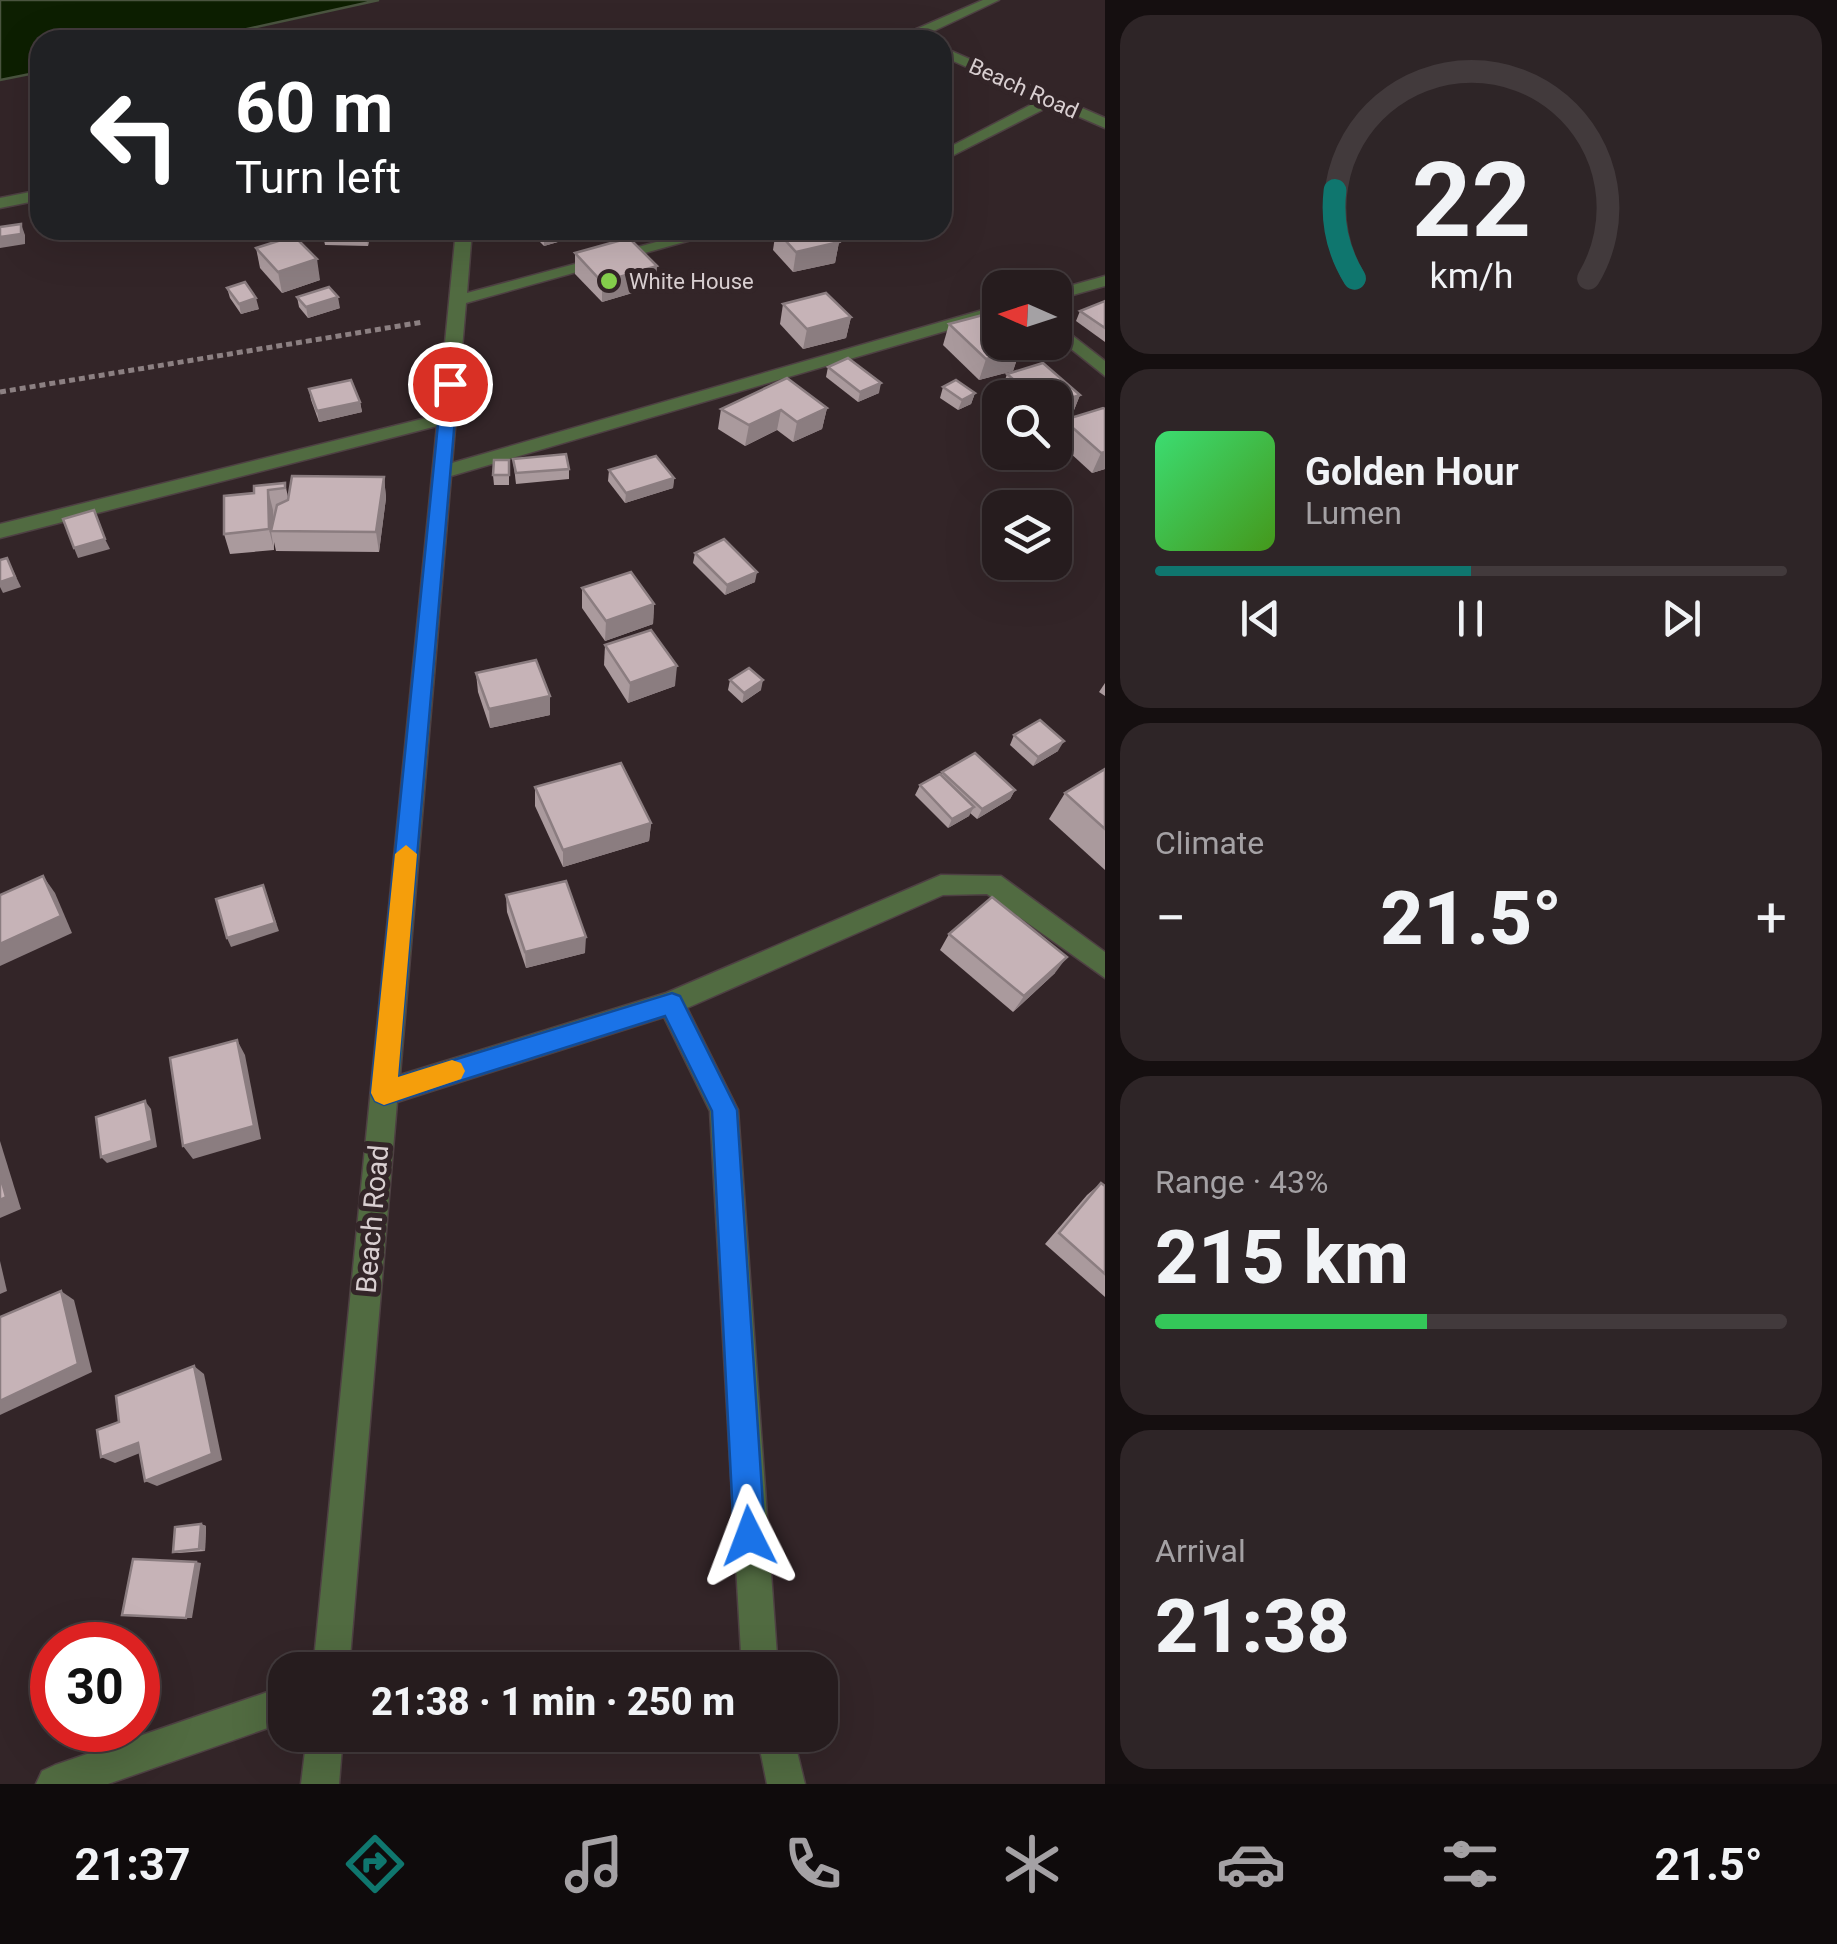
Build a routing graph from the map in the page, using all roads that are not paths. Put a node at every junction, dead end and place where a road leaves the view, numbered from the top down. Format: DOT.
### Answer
graph roads {
  1 [pos="993,0"];
  2 [pos="931,30"];
  3 [pos="952,56"];
  4 [pos="1050,100"];
  5 [pos="1104,124"];
  6 [pos="952,152"];
  7 [pos="30,197"];
  8 [pos="0,204"];
  9 [pos="463,240"];
  10 [pos="685,240"];
  11 [pos="1104,280"];
  12 [pos="1072,289"];
  13 [pos="457,308"];
  14 [pos="982,315"];
  15 [pos="1072,342"];
  16 [pos="1104,371"];
  17 [pos="447,418"];
  18 [pos="441,473"];
  19 [pos="0,531"];
  20 [pos="1104,967"];
  21 [pos="672,1004"];
  22 [pos="384,1093"];
  23 [pos="333,1652"];
  24 [pos="759,1652"];
  25 [pos="268,1710"];
  26 [pos="323,1752"];
  27 [pos="779,1752"];
  28 [pos="55,1784"];
  29 [pos="320,1784"];
  30 [pos="786,1784"];
  1 -- 2 [label="street"];
  3 -- 4 [label="street, Beach Road"];
  4 -- 5 [label="street, Beach Road"];
  4 -- 6 [label="street"];
  7 -- 8 [label="street"];
  9 -- 13 [label="street, Beach Road"];
  10 -- 13 [label="street"];
  11 -- 12 [label="street"];
  13 -- 17 [label="street, Beach Road"];
  14 -- 18 [label="street"];
  15 -- 16 [label="street"];
  17 -- 18 [label="street, Beach Road"];
  17 -- 19 [label="street"];
  18 -- 22 [label="street, Beach Road"];
  20 -- 21 [label="street"];
  21 -- 22 [label="street"];
  21 -- 24 [label="street"];
  22 -- 23 [label="street, Beach Road"];
  25 -- 28 [label="street"];
  26 -- 29 [label="street"];
  27 -- 30 [label="street"];
}
